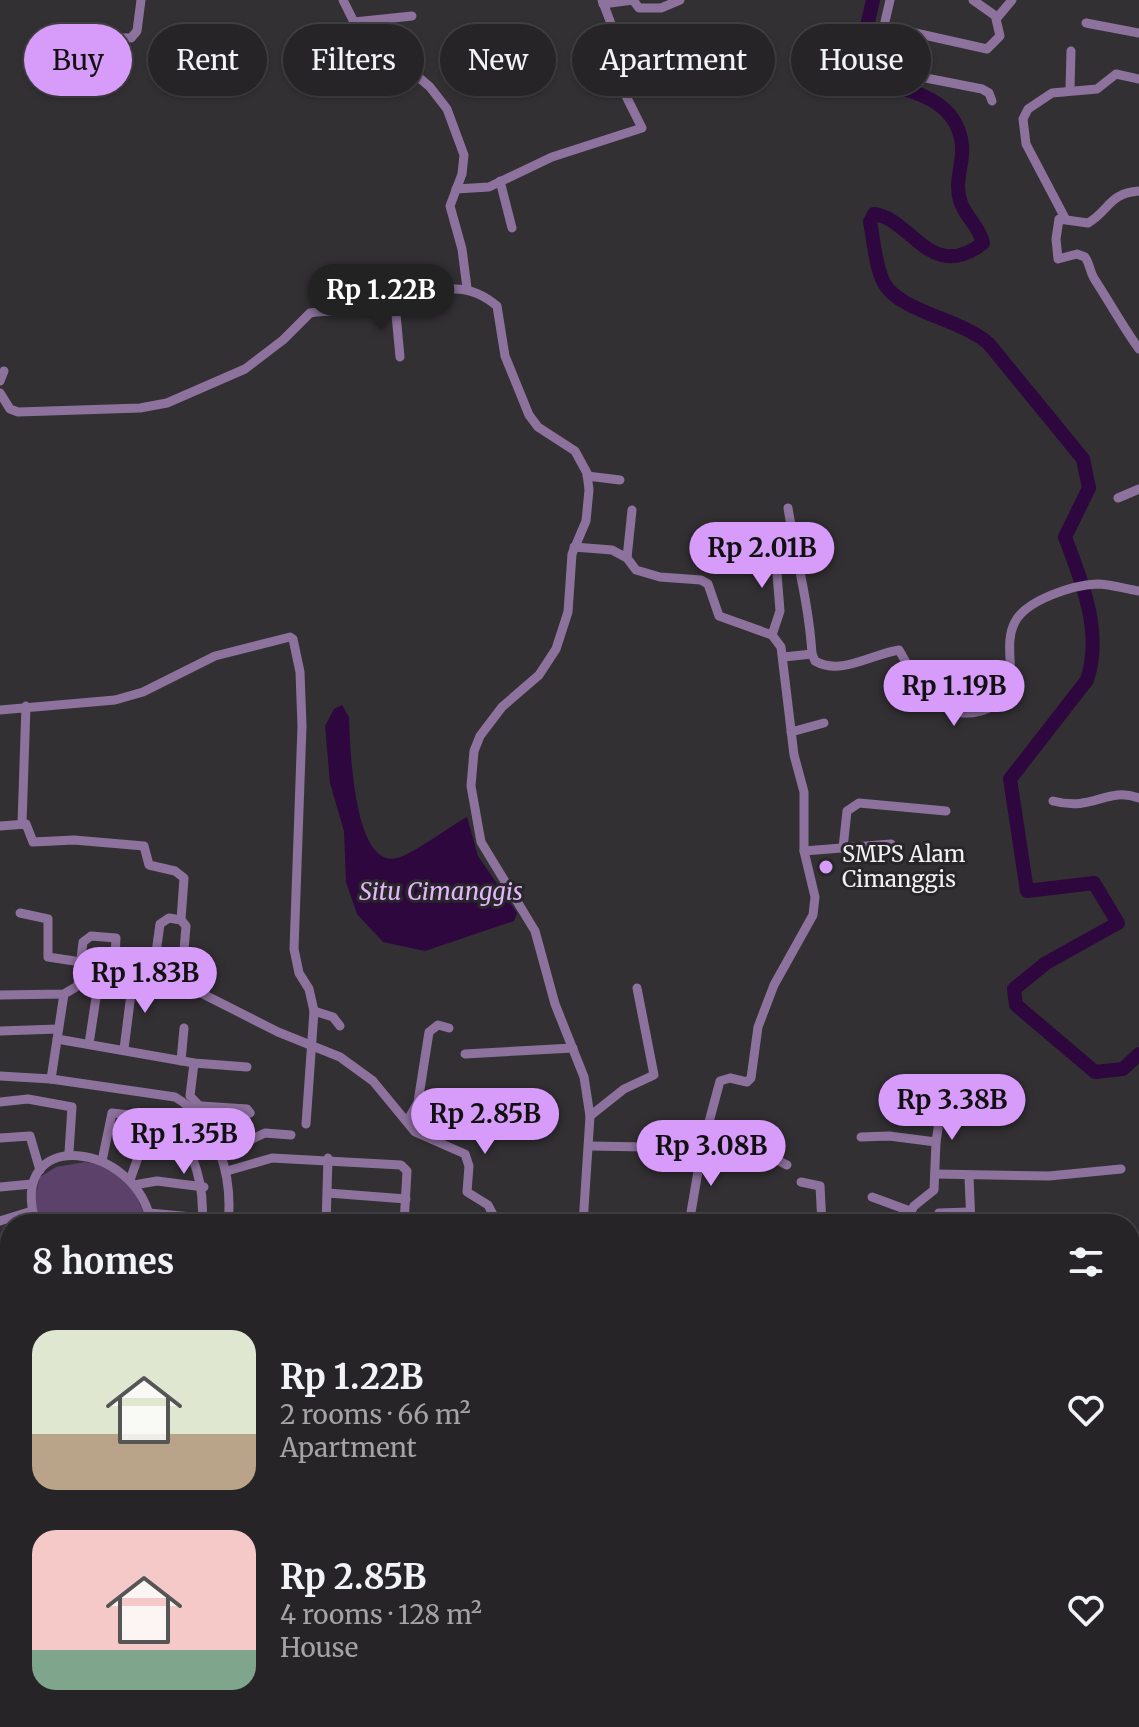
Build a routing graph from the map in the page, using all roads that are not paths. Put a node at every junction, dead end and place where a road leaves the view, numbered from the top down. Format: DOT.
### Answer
graph roads {
  1 [pos="141,0"];
  2 [pos="343,0"];
  3 [pos="680,0"];
  4 [pos="890,0"];
  5 [pos="973,0"];
  6 [pos="1012,0"];
  7 [pos="602,2"];
  8 [pos="412,16"];
  9 [pos="997,17"];
  10 [pos="354,22"];
  11 [pos="1086,23"];
  12 [pos="611,24"];
  13 [pos="884,24"];
  14 [pos="1139,33"];
  15 [pos="132,37"];
  16 [pos="931,37"];
  17 [pos="1071,51"];
  18 [pos="931,79"];
  19 [pos="1139,79"];
  20 [pos="1070,89"];
  21 [pos="626,96"];
  22 [pos="992,101"];
  23 [pos="500,181"];
  24 [pos="456,189"];
  25 [pos="1139,191"];
  26 [pos="1065,218"];
  27 [pos="512,228"];
  28 [pos="467,288"];
  29 [pos="395,304"];
  30 [pos="1139,349"];
  31 [pos="400,357"];
  32 [pos="0,393"];
  33 [pos="587,476"];
  34 [pos="620,480"];
  35 [pos="1139,489"];
  36 [pos="1118,498"];
  37 [pos="788,508"];
  38 [pos="632,510"];
  39 [pos="574,547"];
  40 [pos="775,549"];
  41 [pos="627,558"];
  42 [pos="1139,591"];
  43 [pos="772,635"];
  44 [pos="812,654"];
  45 [pos="784,657"];
  46 [pos="26,706"];
  47 [pos="0,710"];
  48 [pos="824,723"];
  49 [pos="791,732"];
  50 [pos="1139,798"];
  51 [pos="1053,801"];
  52 [pos="946,811"];
  53 [pos="22,823"];
  54 [pos="0,826"];
  55 [pos="891,844"];
  56 [pos="843,848"];
  57 [pos="804,851"];
  58 [pos="20,913"];
  59 [pos="182,922"];
  60 [pos="81,962"];
  61 [pos="114,977"];
  62 [pos="99,978"];
  63 [pos="133,978"];
  64 [pos="152,981"];
  65 [pos="78,983"];
  66 [pos="181,986"];
  67 [pos="637,988"];
  68 [pos="64,994"];
  69 [pos="0,995"];
  70 [pos="314,1011"];
  71 [pos="340,1026"];
  72 [pos="184,1028"];
  73 [pos="449,1028"];
  74 [pos="0,1031"];
  75 [pos="57,1034"];
  76 [pos="89,1044"];
  77 [pos="310,1044"];
  78 [pos="573,1048"];
  79 [pos="124,1049"];
  80 [pos="465,1054"];
  81 [pos="181,1061"];
  82 [pos="194,1063"];
  83 [pos="247,1067"];
  84 [pos="0,1076"];
  85 [pos="51,1079"];
  86 [pos="997,1096"];
  87 [pos="0,1102"];
  88 [pos="203,1113"];
  89 [pos="590,1116"];
  90 [pos="408,1120"];
  91 [pos="306,1124"];
  92 [pos="291,1135"];
  93 [pos="861,1137"];
  94 [pos="0,1138"];
  95 [pos="936,1142"];
  96 [pos="590,1146"];
  97 [pos="702,1148"];
  98 [pos="69,1152"];
  99 [pos="192,1154"];
  100 [pos="220,1154"];
  101 [pos="102,1161"];
  102 [pos="331,1161"];
  103 [pos="787,1165"];
  104 [pos="1121,1169"];
  105 [pos="40,1170"];
  106 [pos="227,1171"];
  107 [pos="935,1174"];
  108 [pos="969,1177"];
  109 [pos="132,1182"];
  110 [pos="801,1182"];
  111 [pos="32,1184"];
  112 [pos="0,1187"];
  113 [pos="204,1187"];
  114 [pos="328,1193"];
  115 [pos="872,1197"];
  116 [pos="406,1199"];
  117 [pos="32,1211"];
  118 [pos="910,1211"];
  119 [pos="969,1212"];
  120 [pos="149,1213"];
  121 [pos="22,1214"];
  122 [pos="33,1214"];
  123 [pos="156,1214"];
  124 [pos="203,1214"];
  125 [pos="229,1214"];
  126 [pos="327,1214"];
  127 [pos="405,1214"];
  128 [pos="493,1214"];
  129 [pos="584,1214"];
  130 [pos="691,1214"];
  131 [pos="821,1214"];
  132 [pos="909,1214"];
  133 [pos="939,1214"];
  1 -- 15 [label="street"];
  2 -- 10 [label="street"];
  3 -- 7 [label="street"];
  4 -- 13 [label="street"];
  5 -- 9 [label="street"];
  6 -- 9 [label="street"];
  7 -- 12 [label="street"];
  8 -- 10 [label="street"];
  9 -- 16 [label="street"];
  10 -- 24 [label="street"];
  11 -- 14 [label="street"];
  17 -- 20 [label="street"];
  18 -- 22 [label="street"];
  19 -- 20 [label="street"];
  20 -- 26 [label="street"];
  21 -- 23 [label="street"];
  23 -- 24 [label="street"];
  23 -- 27 [label="street"];
  24 -- 28 [label="street"];
  25 -- 26 [label="street"];
  26 -- 30 [label="street"];
  28 -- 29 [label="street"];
  28 -- 33 [label="street"];
  29 -- 31 [label="street"];
  29 -- 32 [label="street"];
  33 -- 34 [label="street"];
  33 -- 39 [label="street"];
  35 -- 36 [label="street"];
  37 -- 44 [label="street"];
  38 -- 41 [label="street"];
  39 -- 41 [label="street"];
  39 -- 78 [label="street"];
  40 -- 43 [label="street"];
  41 -- 43 [label="street"];
  42 -- 44 [label="street"];
  43 -- 45 [label="street"];
  44 -- 45 [label="street"];
  45 -- 49 [label="street"];
  46 -- 47 [label="street"];
  46 -- 53 [label="street"];
  46 -- 70 [label="street"];
  48 -- 49 [label="street"];
  49 -- 57 [label="street"];
  50 -- 51 [label="street"];
  52 -- 56 [label="street"];
  53 -- 54 [label="street"];
  53 -- 59 [label="street"];
  55 -- 56 [label="street"];
  56 -- 57 [label="street"];
  57 -- 97 [label="street"];
  58 -- 60 [label="street"];
  59 -- 64 [label="street"];
  59 -- 66 [label="street"];
  60 -- 61 [label="street"];
  60 -- 65 [label="street"];
  61 -- 62 [label="street"];
  61 -- 63 [label="street"];
  62 -- 65 [label="street"];
  62 -- 76 [label="street"];
  63 -- 64 [label="street"];
  63 -- 79 [label="street"];
  64 -- 66 [label="street"];
  65 -- 68 [label="street"];
  66 -- 77 [label="street"];
  67 -- 89 [label="street"];
  68 -- 69 [label="street"];
  68 -- 75 [label="street"];
  70 -- 71 [label="street"];
  70 -- 77 [label="street"];
  72 -- 81 [label="street"];
  73 -- 90 [label="street"];
  74 -- 75 [label="street"];
  75 -- 76 [label="street"];
  75 -- 85 [label="street"];
  76 -- 79 [label="street"];
  77 -- 90 [label="street"];
  77 -- 91 [label="street"];
  78 -- 80 [label="street"];
  78 -- 89 [label="street"];
  79 -- 81 [label="street"];
  81 -- 82 [label="street"];
  82 -- 83 [label="street"];
  82 -- 88 [label="street"];
  84 -- 85 [label="street"];
  85 -- 88 [label="street"];
  86 -- 95 [label="street"];
  87 -- 98 [label="street"];
  88 -- 100 [label="street"];
  89 -- 96 [label="street"];
  90 -- 128 [label="street"];
  92 -- 100 [label="street"];
  93 -- 95 [label="street"];
  94 -- 105 [label="street"];
  95 -- 107 [label="street"];
  96 -- 97 [label="street"];
  96 -- 129 [label="street"];
  97 -- 103 [label="street"];
  97 -- 130 [label="street"];
  98 -- 101 [label="street"];
  98 -- 105 [label="street"];
  99 -- 101 [label="street"];
  99 -- 109 [label="street"];
  99 -- 113 [label="street"];
  100 -- 106 [label="street"];
  101 -- 109 [label="street"];
  102 -- 106 [label="street"];
  102 -- 114 [label="street"];
  102 -- 116 [label="street"];
  104 -- 108 [label="street"];
  105 -- 111 [label="street"];
  106 -- 125 [label="street"];
  107 -- 108 [label="street"];
  107 -- 118 [label="street"];
  108 -- 119 [label="street"];
  109 -- 113 [label="street"];
  109 -- 120 [label="street"];
  110 -- 131 [label="street"];
  111 -- 112 [label="street"];
  111 -- 117 [label="street"];
  113 -- 124 [label="street"];
  114 -- 116 [label="street"];
  114 -- 126 [label="street"];
  115 -- 118 [label="street"];
  116 -- 127 [label="street"];
  117 -- 121 [label="street"];
  117 -- 122 [label="street"];
  118 -- 132 [label="street"];
  119 -- 133 [label="street"];
  120 -- 123 [label="street"];
}
